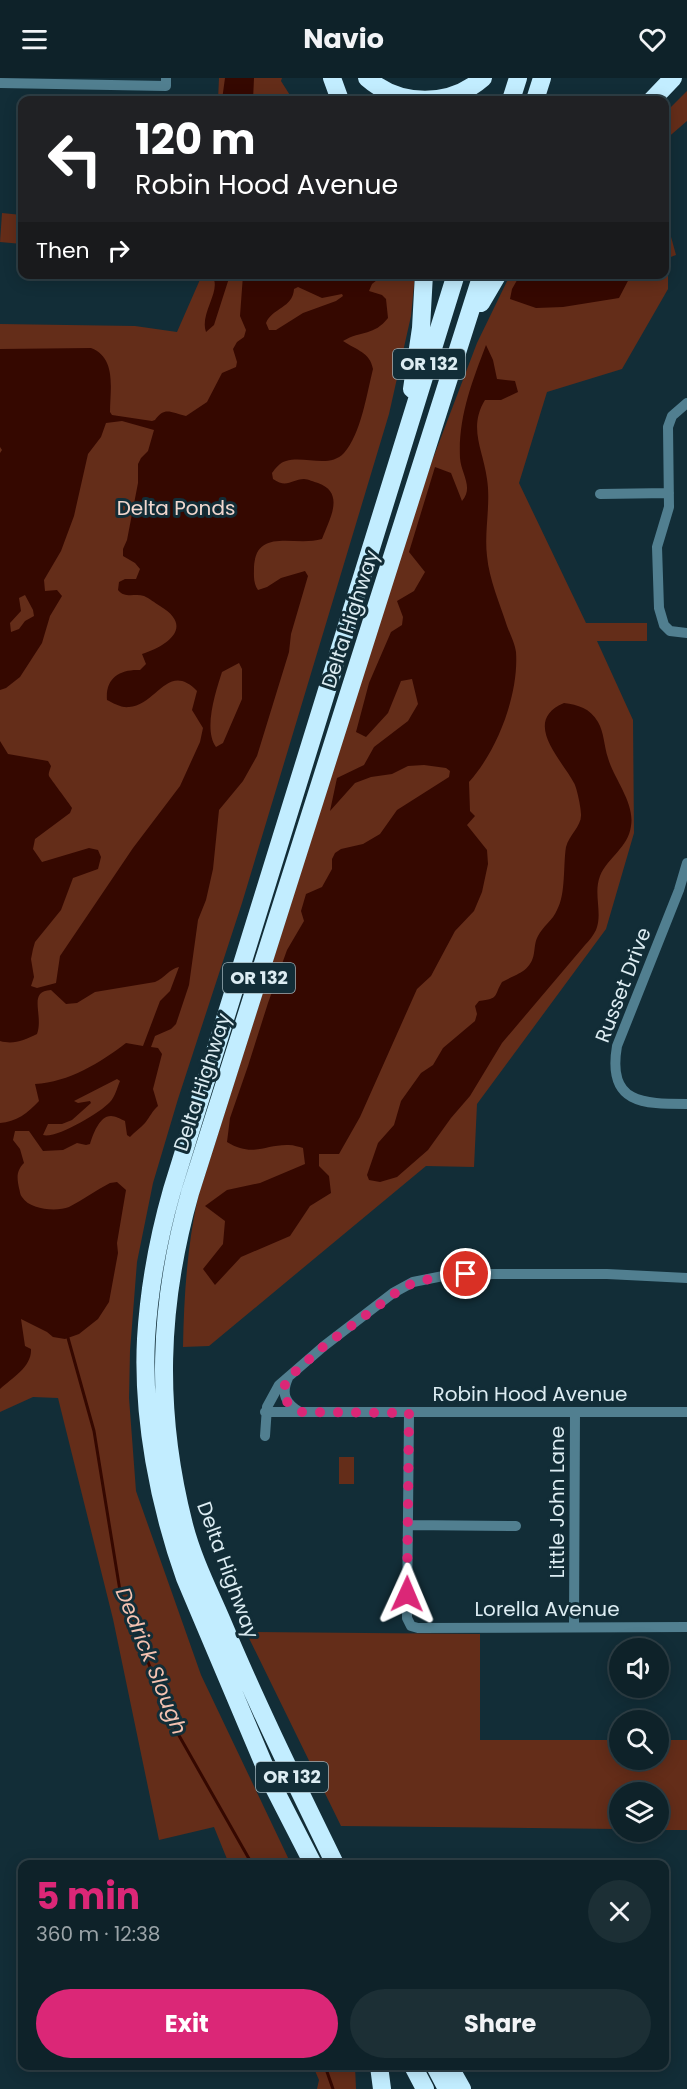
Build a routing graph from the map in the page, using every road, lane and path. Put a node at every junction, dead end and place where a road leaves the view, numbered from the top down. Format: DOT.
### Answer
graph roads {
  1 [pos="166,78"];
  2 [pos="332,78"];
  3 [pos="367,78"];
  4 [pos="483,78"];
  5 [pos="518,78"];
  6 [pos="542,78"];
  7 [pos="673,78"];
  8 [pos="0,83"];
  9 [pos="339,96"];
  10 [pos="405,96"];
  11 [pos="445,96"];
  12 [pos="512,96"];
  13 [pos="536,96"];
  14 [pos="656,96"];
  15 [pos="424,279"];
  16 [pos="454,279"];
  17 [pos="480,279"];
  18 [pos="495,279"];
  19 [pos="464,333"];
  20 [pos="687,403"];
  21 [pos="402,453"];
  22 [pos="669,493"];
  23 [pos="600,494"];
  24 [pos="687,633"];
  25 [pos="687,863"];
  26 [pos="687,1104"];
  27 [pos="687,1278"];
  28 [pos="288,1378"];
  29 [pos="266,1412"];
  30 [pos="301,1412"];
  31 [pos="575,1412"];
  32 [pos="687,1412"];
  33 [pos="409,1413"];
  34 [pos="265,1436"];
  35 [pos="408,1525"];
  36 [pos="516,1526"];
  37 [pos="574,1627"];
  38 [pos="687,1627"];
  39 [pos="273,1786"];
  40 [pos="305,1860"];
  41 [pos="310,1860"];
  42 [pos="334,1860"];
  43 [pos="380,2070"];
  44 [pos="415,2070"];
  45 [pos="437,2070"];
  46 [pos="451,2070"];
  47 [pos="382,2089"];
  48 [pos="425,2089"];
  49 [pos="447,2089"];
  50 [pos="462,2089"];
  1 -- 8 [label="street"];
  2 -- 9 [label="highway"];
  3 -- 10 [label="highway"];
  4 -- 11 [label="highway"];
  5 -- 12 [label="highway"];
  6 -- 13 [label="highway"];
  7 -- 14 [label="highway"];
  15 -- 21 [label="highway"];
  16 -- 21 [label="highway, Delta Highway / OR 132"];
  17 -- 19 [label="highway, Delta Highway / OR 132"];
  18 -- 19 [label="highway"];
  19 -- 42 [label="highway, Delta Highway / OR 132"];
  20 -- 22 [label="street"];
  21 -- 39 [label="highway, Delta Highway / OR 132"];
  22 -- 23 [label="street"];
  22 -- 24 [label="street"];
  25 -- 26 [label="street, Russet Drive"];
  27 -- 28 [label="street"];
  28 -- 29 [label="street"];
  28 -- 30 [label="street"];
  29 -- 30 [label="street, Robin Hood Avenue"];
  29 -- 34 [label="street"];
  30 -- 33 [label="street, Robin Hood Avenue"];
  31 -- 32 [label="street, Robin Hood Avenue"];
  31 -- 33 [label="street, Robin Hood Avenue"];
  31 -- 37 [label="street, Little John Lane"];
  33 -- 35 [label="street"];
  35 -- 36 [label="street"];
  35 -- 37 [label="street, Lorella Avenue"];
  37 -- 38 [label="street, Lorella Avenue"];
  39 -- 40 [label="highway"];
  39 -- 41 [label="highway, Delta Highway / OR 132"];
  43 -- 47 [label="highway"];
  44 -- 48 [label="highway"];
  45 -- 49 [label="highway"];
  46 -- 50 [label="highway"];
}
